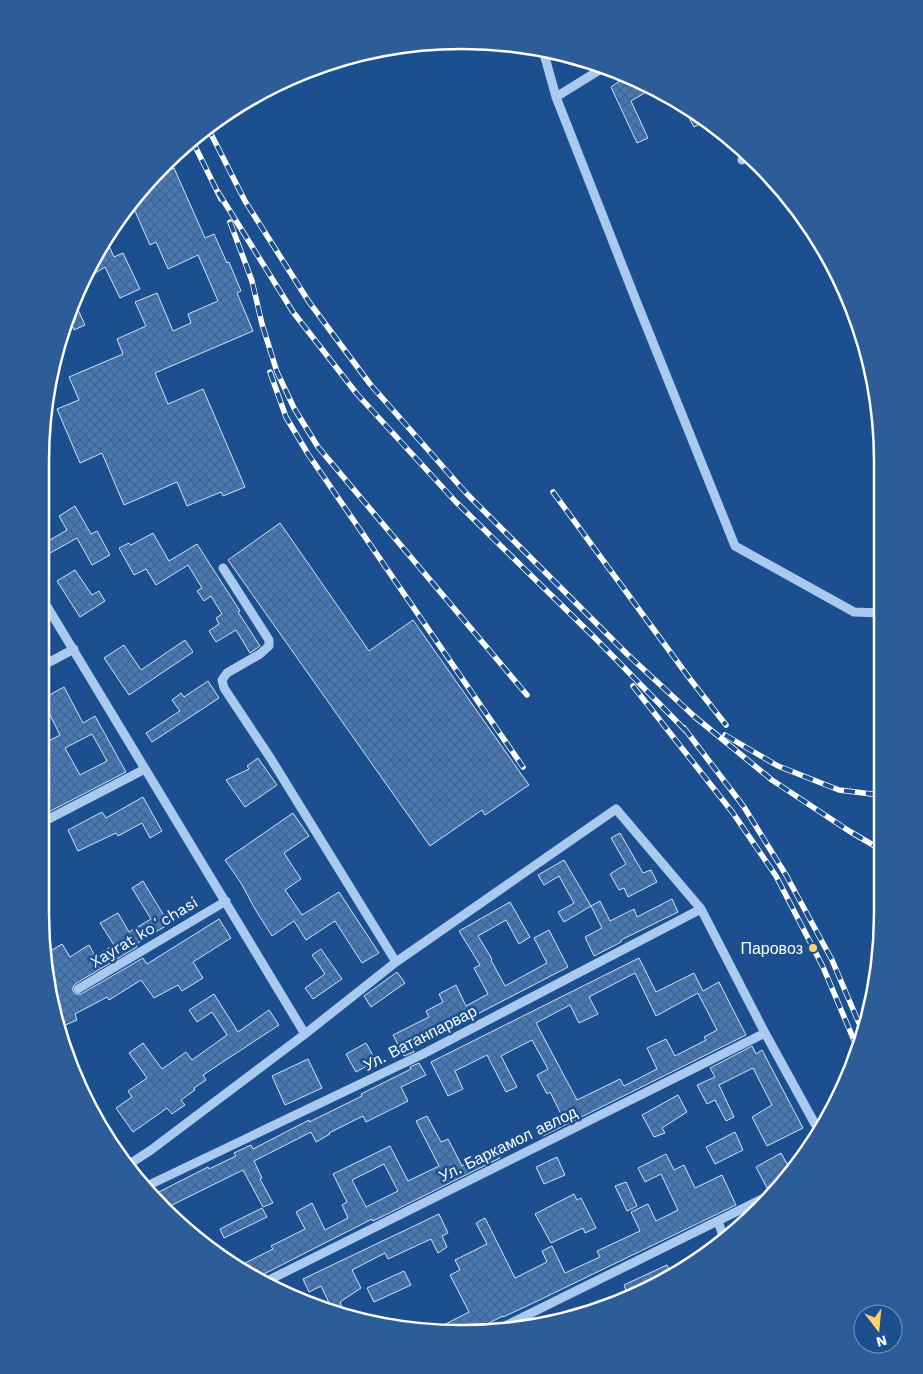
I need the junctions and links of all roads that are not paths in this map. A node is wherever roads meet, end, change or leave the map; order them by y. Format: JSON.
{"nodes":[{"id":1,"x":545,"y":58,"type":"edge"},
{"id":2,"x":596,"y":72,"type":"edge"},
{"id":3,"x":556,"y":97,"type":"junction"},
{"id":4,"x":223,"y":568,"type":"dead end"},
{"id":5,"x":49,"y":609,"type":"edge"},
{"id":6,"x":874,"y":613,"type":"edge"},
{"id":7,"x":74,"y":649,"type":"junction"},
{"id":8,"x":49,"y":662,"type":"edge"},
{"id":9,"x":146,"y":769,"type":"junction"},
{"id":10,"x":49,"y":819,"type":"edge"},
{"id":11,"x":226,"y":901,"type":"junction"},
{"id":12,"x":701,"y":909,"type":"junction"},
{"id":13,"x":396,"y":962,"type":"junction"},
{"id":14,"x":78,"y":989,"type":"dead end"},
{"id":15,"x":765,"y":1033,"type":"junction"},
{"id":16,"x":305,"y":1034,"type":"junction"},
{"id":17,"x":815,"y":1125,"type":"edge"},
{"id":18,"x":133,"y":1162,"type":"edge"},
{"id":19,"x":150,"y":1184,"type":"edge"},
{"id":20,"x":754,"y":1203,"type":"edge"},
{"id":21,"x":718,"y":1221,"type":"junction"},
{"id":22,"x":722,"y":1233,"type":"edge"},
{"id":23,"x":271,"y":1279,"type":"edge"},
{"id":24,"x":513,"y":1322,"type":"edge"}],
"edges":[{"from":1,"to":3,"type":"street"},
{"from":2,"to":3,"type":"street"},
{"from":3,"to":6,"type":"street"},
{"from":4,"to":13,"type":"street"},
{"from":5,"to":7,"type":"street"},
{"from":7,"to":8,"type":"street"},
{"from":7,"to":9,"type":"street"},
{"from":9,"to":10,"type":"street"},
{"from":9,"to":11,"type":"street"},
{"from":11,"to":14,"type":"street","name":"Xayrat koʻchasi"},
{"from":11,"to":16,"type":"street"},
{"from":12,"to":13,"type":"street"},
{"from":12,"to":15,"type":"street"},
{"from":12,"to":19,"type":"street","name":"Ул. Ватанпарвар"},
{"from":13,"to":16,"type":"street"},
{"from":15,"to":17,"type":"street"},
{"from":15,"to":23,"type":"street","name":"Ул. Баркамол авлод"},
{"from":16,"to":18,"type":"street"},
{"from":20,"to":21,"type":"street"},
{"from":21,"to":22,"type":"street"},
{"from":21,"to":24,"type":"street"}]}
